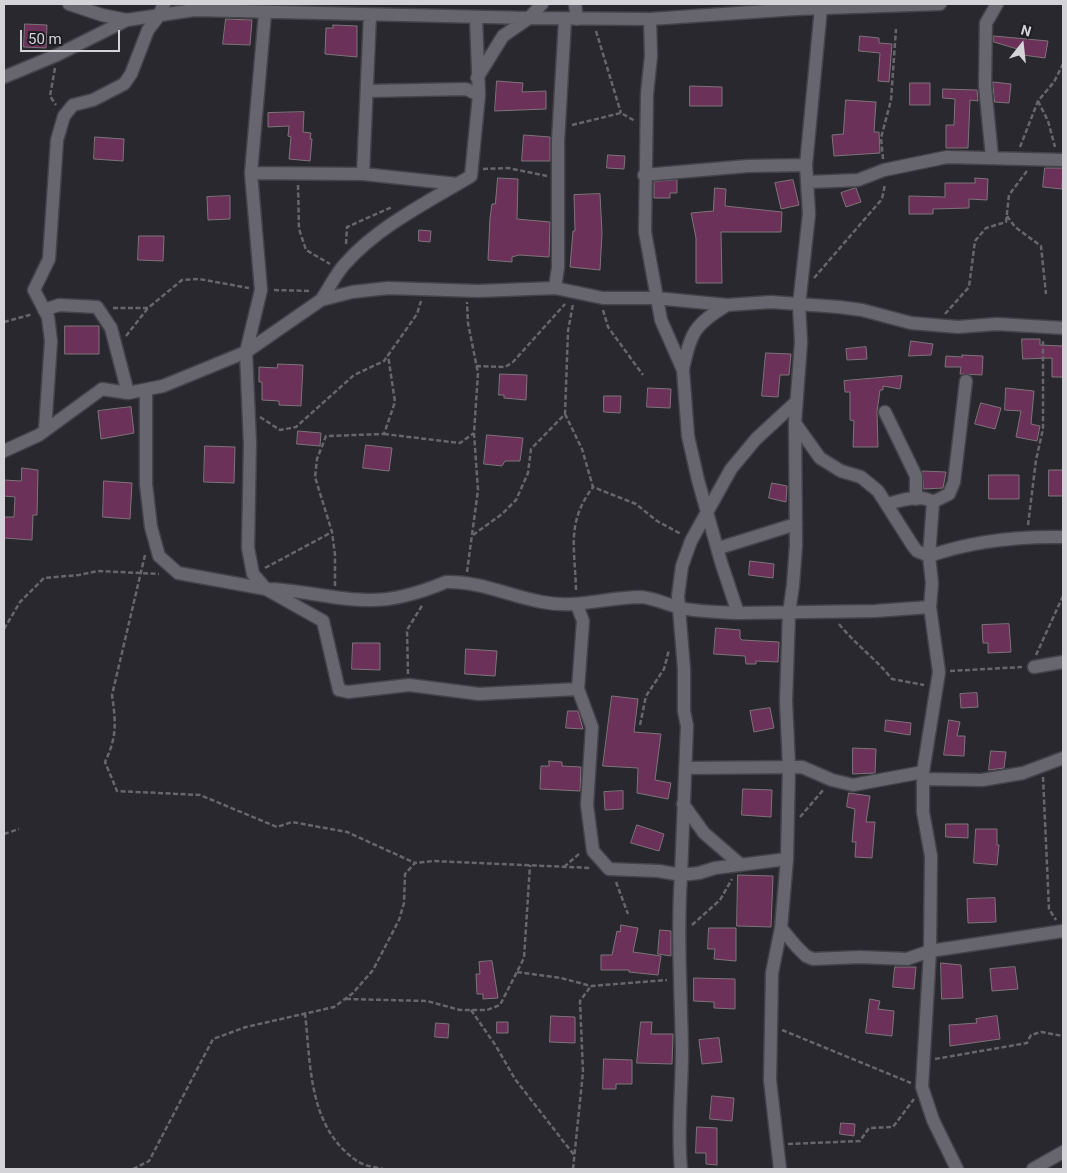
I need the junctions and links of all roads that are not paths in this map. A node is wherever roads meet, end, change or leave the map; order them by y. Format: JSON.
{"nodes":[{"id":1,"x":69,"y":4,"type":"edge"},
{"id":2,"x":164,"y":4,"type":"edge"},
{"id":3,"x":542,"y":4,"type":"edge"},
{"id":4,"x":575,"y":4,"type":"edge"},
{"id":5,"x":701,"y":4,"type":"edge"},
{"id":6,"x":940,"y":4,"type":"edge"},
{"id":7,"x":997,"y":4,"type":"edge"},
{"id":8,"x":859,"y":5,"type":"edge"},
{"id":9,"x":794,"y":6,"type":"edge"},
{"id":10,"x":189,"y":7,"type":"edge"},
{"id":11,"x":820,"y":8,"type":"junction"},
{"id":12,"x":321,"y":9,"type":"edge"},
{"id":13,"x":265,"y":13,"type":"junction"},
{"id":14,"x":370,"y":15,"type":"junction"},
{"id":15,"x":688,"y":16,"type":"junction"},
{"id":16,"x":158,"y":17,"type":"junction"},
{"id":17,"x":476,"y":18,"type":"junction"},
{"id":18,"x":529,"y":18,"type":"junction"},
{"id":19,"x":650,"y":19,"type":"junction"},
{"id":20,"x":126,"y":20,"type":"junction"},
{"id":21,"x":571,"y":20,"type":"junction"},
{"id":22,"x":4,"y":77,"type":"edge"},
{"id":23,"x":476,"y":78,"type":"junction"},
{"id":24,"x":367,"y":91,"type":"junction"},
{"id":25,"x":479,"y":95,"type":"junction"},
{"id":26,"x":992,"y":157,"type":"junction"},
{"id":27,"x":1061,"y":160,"type":"edge"},
{"id":28,"x":806,"y":165,"type":"junction"},
{"id":29,"x":251,"y":173,"type":"junction"},
{"id":30,"x":363,"y":174,"type":"junction"},
{"id":31,"x":644,"y":174,"type":"junction"},
{"id":32,"x":808,"y":182,"type":"junction"},
{"id":33,"x":457,"y":184,"type":"junction"},
{"id":34,"x":555,"y":288,"type":"junction"},
{"id":35,"x":324,"y":295,"type":"junction"},
{"id":36,"x":656,"y":298,"type":"junction"},
{"id":37,"x":727,"y":305,"type":"junction"},
{"id":38,"x":799,"y":305,"type":"junction"},
{"id":39,"x":44,"y":310,"type":"junction"},
{"id":40,"x":1063,"y":328,"type":"edge"},
{"id":41,"x":246,"y":352,"type":"junction"},
{"id":42,"x":683,"y":370,"type":"junction"},
{"id":43,"x":966,"y":382,"type":"dead end"},
{"id":44,"x":146,"y":390,"type":"junction"},
{"id":45,"x":128,"y":393,"type":"junction"},
{"id":46,"x":796,"y":402,"type":"junction"},
{"id":47,"x":885,"y":412,"type":"dead end"},
{"id":48,"x":795,"y":423,"type":"junction"},
{"id":49,"x":45,"y":430,"type":"junction"},
{"id":50,"x":4,"y":451,"type":"edge"},
{"id":51,"x":916,"y":499,"type":"junction"},
{"id":52,"x":933,"y":502,"type":"junction"},
{"id":53,"x":888,"y":504,"type":"junction"},
{"id":54,"x":708,"y":514,"type":"junction"},
{"id":55,"x":796,"y":524,"type":"junction"},
{"id":56,"x":1063,"y":537,"type":"edge"},
{"id":57,"x":718,"y":548,"type":"junction"},
{"id":58,"x":929,"y":556,"type":"junction"},
{"id":59,"x":266,"y":589,"type":"junction"},
{"id":60,"x":577,"y":605,"type":"junction"},
{"id":61,"x":930,"y":606,"type":"junction"},
{"id":62,"x":680,"y":608,"type":"junction"},
{"id":63,"x":738,"y":613,"type":"junction"},
{"id":64,"x":789,"y":613,"type":"junction"},
{"id":65,"x":1063,"y":662,"type":"edge"},
{"id":66,"x":1034,"y":666,"type":"road end"},
{"id":67,"x":578,"y":689,"type":"junction"},
{"id":68,"x":1063,"y":758,"type":"edge"},
{"id":69,"x":789,"y":766,"type":"junction"},
{"id":70,"x":685,"y":768,"type":"junction"},
{"id":71,"x":924,"y":776,"type":"junction"},
{"id":72,"x":683,"y":804,"type":"junction"},
{"id":73,"x":787,"y":858,"type":"junction"},
{"id":74,"x":740,"y":864,"type":"junction"},
{"id":75,"x":681,"y":875,"type":"junction"},
{"id":76,"x":781,"y":928,"type":"junction"},
{"id":77,"x":1063,"y":931,"type":"edge"},
{"id":78,"x":930,"y":951,"type":"junction"},
{"id":79,"x":1063,"y":1152,"type":"edge"},
{"id":80,"x":681,"y":1169,"type":"edge"},
{"id":81,"x":780,"y":1169,"type":"edge"},
{"id":82,"x":957,"y":1169,"type":"edge"},
{"id":83,"x":1033,"y":1169,"type":"edge"}],
"edges":[{"from":1,"to":20,"type":"street"},
{"from":2,"to":16,"type":"street"},
{"from":3,"to":18,"type":"street"},
{"from":4,"to":21,"type":"street"},
{"from":5,"to":15,"type":"street"},
{"from":6,"to":8,"type":"street"},
{"from":7,"to":26,"type":"street"},
{"from":8,"to":11,"type":"street"},
{"from":9,"to":11,"type":"street"},
{"from":9,"to":15,"type":"street"},
{"from":10,"to":13,"type":"street"},
{"from":10,"to":16,"type":"street"},
{"from":11,"to":28,"type":"street"},
{"from":12,"to":13,"type":"street"},
{"from":12,"to":14,"type":"street"},
{"from":13,"to":29,"type":"street"},
{"from":14,"to":17,"type":"street"},
{"from":14,"to":24,"type":"street"},
{"from":15,"to":19,"type":"street"},
{"from":16,"to":20,"type":"street"},
{"from":16,"to":39,"type":"street"},
{"from":17,"to":18,"type":"street"},
{"from":17,"to":23,"type":"street"},
{"from":18,"to":21,"type":"street"},
{"from":18,"to":23,"type":"street"},
{"from":19,"to":21,"type":"street"},
{"from":19,"to":31,"type":"street"},
{"from":20,"to":22,"type":"street"},
{"from":21,"to":34,"type":"street"},
{"from":23,"to":25,"type":"street"},
{"from":24,"to":25,"type":"street"},
{"from":24,"to":30,"type":"street"},
{"from":25,"to":33,"type":"street"},
{"from":26,"to":27,"type":"street"},
{"from":26,"to":32,"type":"street"},
{"from":28,"to":31,"type":"street"},
{"from":28,"to":32,"type":"street"},
{"from":29,"to":30,"type":"street"},
{"from":29,"to":41,"type":"street"},
{"from":30,"to":33,"type":"street"},
{"from":31,"to":36,"type":"street"},
{"from":32,"to":38,"type":"street"},
{"from":33,"to":35,"type":"street"},
{"from":34,"to":35,"type":"street"},
{"from":34,"to":36,"type":"street"},
{"from":35,"to":41,"type":"street"},
{"from":36,"to":37,"type":"street"},
{"from":36,"to":42,"type":"street"},
{"from":37,"to":38,"type":"street"},
{"from":37,"to":42,"type":"street"},
{"from":38,"to":40,"type":"street"},
{"from":38,"to":46,"type":"street"},
{"from":39,"to":45,"type":"street"},
{"from":39,"to":49,"type":"street"},
{"from":41,"to":44,"type":"street"},
{"from":41,"to":59,"type":"street"},
{"from":42,"to":54,"type":"street"},
{"from":43,"to":52,"type":"street"},
{"from":44,"to":45,"type":"street"},
{"from":44,"to":59,"type":"street"},
{"from":45,"to":49,"type":"street"},
{"from":46,"to":48,"type":"street"},
{"from":46,"to":54,"type":"street"},
{"from":47,"to":51,"type":"street"},
{"from":48,"to":53,"type":"street"},
{"from":48,"to":55,"type":"street"},
{"from":49,"to":50,"type":"street"},
{"from":51,"to":52,"type":"street"},
{"from":51,"to":53,"type":"street"},
{"from":52,"to":58,"type":"street"},
{"from":53,"to":58,"type":"street"},
{"from":54,"to":57,"type":"street"},
{"from":54,"to":62,"type":"street"},
{"from":55,"to":57,"type":"street"},
{"from":55,"to":64,"type":"street"},
{"from":56,"to":58,"type":"street"},
{"from":57,"to":63,"type":"street"},
{"from":58,"to":61,"type":"street"},
{"from":59,"to":60,"type":"street"},
{"from":59,"to":67,"type":"street"},
{"from":60,"to":62,"type":"street"},
{"from":60,"to":67,"type":"street"},
{"from":61,"to":64,"type":"street"},
{"from":61,"to":71,"type":"street"},
{"from":62,"to":63,"type":"street"},
{"from":62,"to":70,"type":"street"},
{"from":63,"to":64,"type":"street"},
{"from":64,"to":69,"type":"street"},
{"from":65,"to":66,"type":"street"},
{"from":67,"to":75,"type":"street"},
{"from":68,"to":71,"type":"street"},
{"from":69,"to":70,"type":"street"},
{"from":69,"to":71,"type":"street"},
{"from":69,"to":73,"type":"street"},
{"from":70,"to":72,"type":"street"},
{"from":71,"to":78,"type":"street"},
{"from":72,"to":74,"type":"street"},
{"from":72,"to":75,"type":"street"},
{"from":73,"to":74,"type":"street"},
{"from":73,"to":76,"type":"street"},
{"from":74,"to":75,"type":"street"},
{"from":75,"to":80,"type":"street"},
{"from":76,"to":78,"type":"street"},
{"from":76,"to":81,"type":"street"},
{"from":77,"to":78,"type":"street"},
{"from":78,"to":82,"type":"street"},
{"from":79,"to":83,"type":"street"}]}
